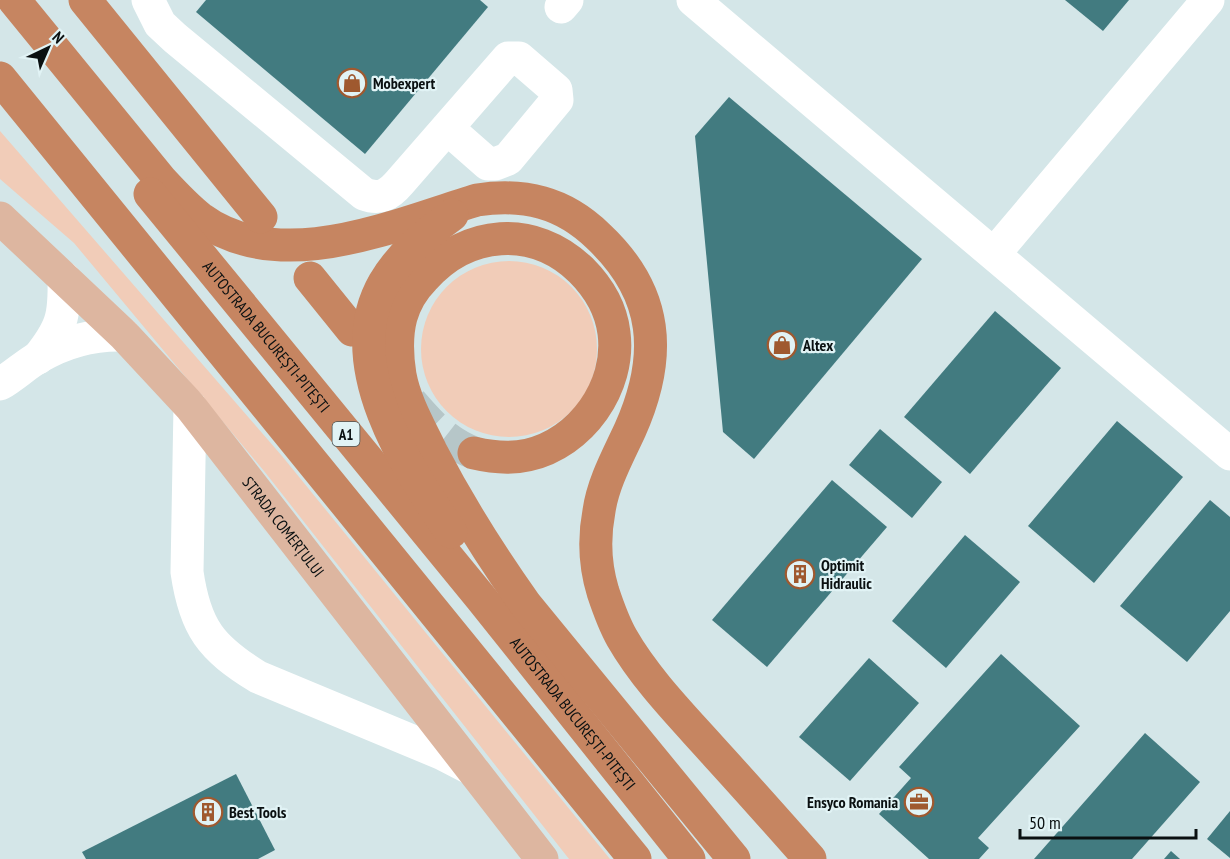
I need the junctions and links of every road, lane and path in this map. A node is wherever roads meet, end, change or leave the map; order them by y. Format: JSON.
{"nodes":[{"id":1,"x":14,"y":0,"type":"edge"},
{"id":2,"x":85,"y":0,"type":"edge"},
{"id":3,"x":148,"y":0,"type":"edge"},
{"id":4,"x":693,"y":0,"type":"edge"},
{"id":5,"x":1208,"y":0,"type":"edge"},
{"id":6,"x":0,"y":11,"type":"edge"},
{"id":7,"x":0,"y":78,"type":"edge"},
{"id":8,"x":0,"y":100,"type":"edge"},
{"id":9,"x":447,"y":128,"type":"dead end"},
{"id":10,"x":98,"y":198,"type":"junction"},
{"id":11,"x":477,"y":200,"type":"junction"},
{"id":12,"x":261,"y":217,"type":"dead end"},
{"id":13,"x":0,"y":218,"type":"edge"},
{"id":14,"x":994,"y":254,"type":"junction"},
{"id":15,"x":64,"y":278,"type":"junction"},
{"id":16,"x":310,"y":278,"type":"dead end"},
{"id":17,"x":352,"y":330,"type":"dead end"},
{"id":18,"x":124,"y":335,"type":"junction"},
{"id":19,"x":38,"y":358,"type":"junction"},
{"id":20,"x":0,"y":384,"type":"edge"},
{"id":21,"x":190,"y":406,"type":"junction"},
{"id":22,"x":474,"y":453,"type":"tunnel mouth"},
{"id":23,"x":1230,"y":454,"type":"edge"},
{"id":24,"x":472,"y":769,"type":"junction"},
{"id":25,"x":542,"y":859,"type":"edge"},
{"id":26,"x":635,"y":859,"type":"edge"},
{"id":27,"x":689,"y":859,"type":"edge"},
{"id":28,"x":706,"y":859,"type":"edge"},
{"id":29,"x":734,"y":859,"type":"edge"},
{"id":30,"x":810,"y":859,"type":"edge"}],
"edges":[{"from":1,"to":11,"type":"highway"},
{"from":2,"to":12,"type":"highway"},
{"from":3,"to":9,"type":"street"},
{"from":4,"to":14,"type":"street"},
{"from":5,"to":14,"type":"street"},
{"from":6,"to":27,"type":"highway","name":"AUTOSTRADA BUCUREȘTI-PITEȘTI","number":"A1"},
{"from":7,"to":10,"type":"highway"},
{"from":8,"to":10,"type":"highway"},
{"from":10,"to":26,"type":"highway"},
{"from":11,"to":28,"type":"highway"},
{"from":11,"to":30,"type":"highway"},
{"from":13,"to":15,"type":"main road","name":"STRADA COMERȚULUI"},
{"from":14,"to":23,"type":"street"},
{"from":15,"to":18,"type":"main road","name":"STRADA COMERȚULUI"},
{"from":15,"to":19,"type":"street"},
{"from":16,"to":17,"type":"highway"},
{"from":18,"to":19,"type":"street"},
{"from":18,"to":21,"type":"main road","name":"STRADA COMERȚULUI"},
{"from":19,"to":20,"type":"street"},
{"from":21,"to":24,"type":"main road","name":"STRADA COMERȚULUI"},
{"from":21,"to":24,"type":"street"},
{"from":22,"to":29,"type":"highway"},
{"from":24,"to":25,"type":"main road","name":"STRADA COMERȚULUI"}]}
